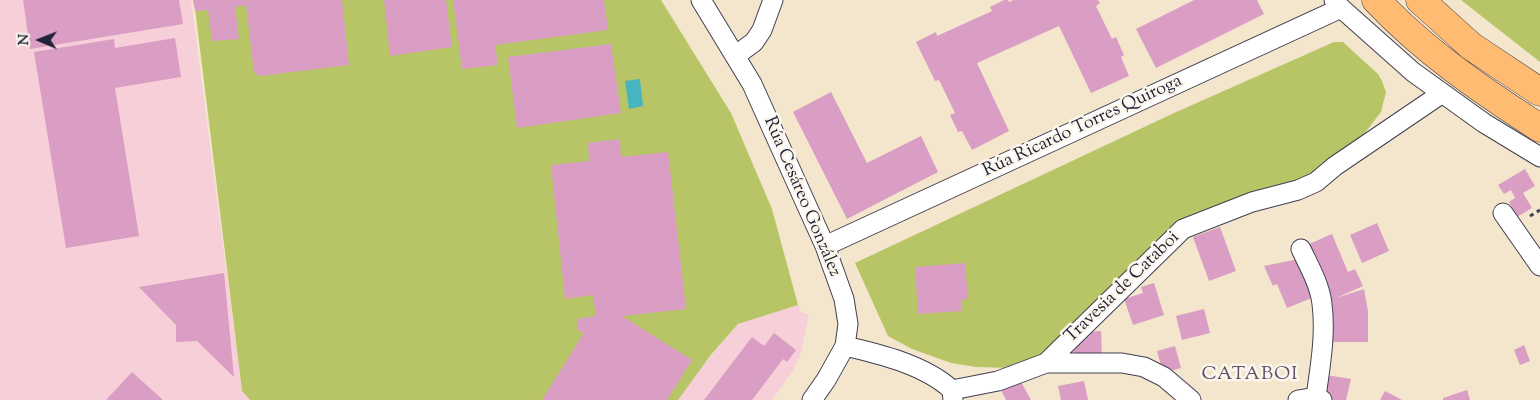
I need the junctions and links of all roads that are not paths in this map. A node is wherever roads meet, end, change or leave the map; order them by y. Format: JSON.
{"nodes":[{"id":1,"x":700,"y":0,"type":"edge"},
{"id":2,"x":774,"y":0,"type":"edge"},
{"id":3,"x":1376,"y":0,"type":"edge"},
{"id":4,"x":1420,"y":0,"type":"edge"},
{"id":5,"x":1337,"y":4,"type":"edge"},
{"id":6,"x":735,"y":56,"type":"junction"},
{"id":7,"x":1540,"y":92,"type":"edge"},
{"id":8,"x":1441,"y":94,"type":"junction"},
{"id":9,"x":1540,"y":128,"type":"edge"},
{"id":10,"x":1540,"y":157,"type":"edge"},
{"id":11,"x":1503,"y":213,"type":"dead end"},
{"id":12,"x":825,"y":246,"type":"junction"},
{"id":13,"x":1301,"y":249,"type":"dead end"},
{"id":14,"x":1540,"y":266,"type":"edge"},
{"id":15,"x":845,"y":346,"type":"junction"},
{"id":16,"x":1046,"y":363,"type":"junction"},
{"id":17,"x":953,"y":395,"type":"edge"},
{"id":18,"x":1312,"y":399,"type":"edge"},
{"id":19,"x":812,"y":400,"type":"edge"},
{"id":20,"x":1191,"y":400,"type":"edge"}],
"edges":[{"from":1,"to":6,"type":"street","name":"Rúa Cesáreo González"},
{"from":2,"to":6,"type":"street"},
{"from":3,"to":9,"type":"main road"},
{"from":4,"to":7,"type":"main road"},
{"from":5,"to":8,"type":"street"},
{"from":5,"to":12,"type":"street","name":"Rúa Ricardo Torres Quiroga"},
{"from":6,"to":12,"type":"street","name":"Rúa Cesáreo González"},
{"from":8,"to":10,"type":"street"},
{"from":8,"to":16,"type":"street","name":"Travesia de Cataboi"},
{"from":11,"to":14,"type":"street"},
{"from":12,"to":15,"type":"street","name":"Rúa Cesáreo González"},
{"from":13,"to":18,"type":"street"},
{"from":15,"to":17,"type":"street"},
{"from":15,"to":19,"type":"street","name":"Rúa Cesáreo González"},
{"from":16,"to":17,"type":"street"},
{"from":16,"to":20,"type":"street"}]}
